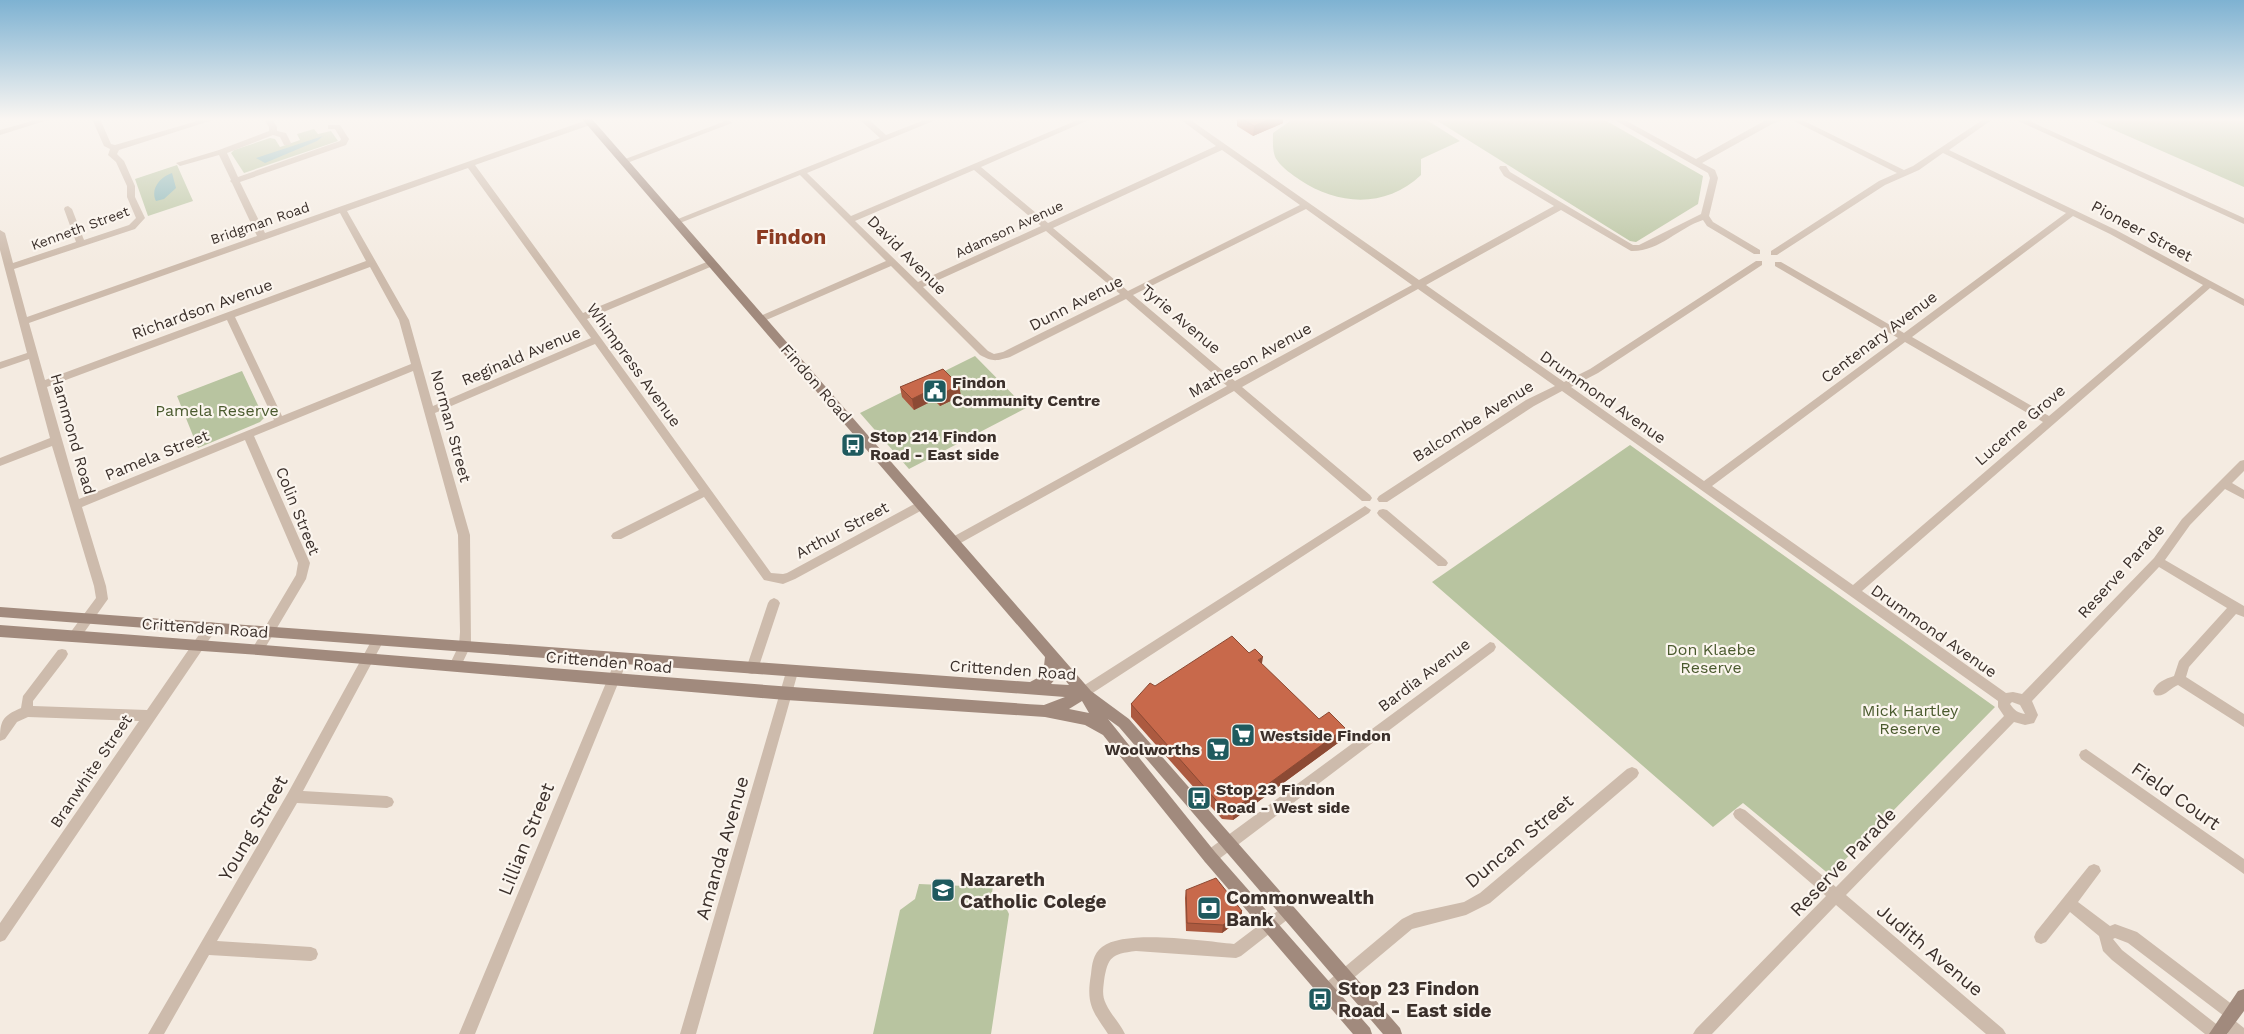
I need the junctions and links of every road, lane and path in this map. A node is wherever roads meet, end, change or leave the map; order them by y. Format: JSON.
{"nodes":[{"id":1,"x":123,"y":167,"type":"edge"},
{"id":2,"x":228,"y":167,"type":"edge"},
{"id":3,"x":273,"y":167,"type":"edge"},
{"id":4,"x":461,"y":167,"type":"edge"},
{"id":5,"x":472,"y":167,"type":"edge"},
{"id":6,"x":629,"y":167,"type":"edge"},
{"id":7,"x":813,"y":167,"type":"edge"},
{"id":8,"x":973,"y":167,"type":"edge"},
{"id":9,"x":978,"y":167,"type":"edge"},
{"id":10,"x":1177,"y":167,"type":"edge"},
{"id":11,"x":1253,"y":167,"type":"edge"},
{"id":12,"x":1707,"y":167,"type":"edge"},
{"id":13,"x":1892,"y":167,"type":"edge"},
{"id":14,"x":1914,"y":167,"type":"edge"},
{"id":15,"x":1979,"y":167,"type":"edge"},
{"id":16,"x":2124,"y":167,"type":"edge"},
{"id":17,"x":1503,"y":168,"type":"dead end"},
{"id":18,"x":801,"y":172,"type":"junction"},
{"id":19,"x":1904,"y":173,"type":"junction"},
{"id":20,"x":234,"y":181,"type":"junction"},
{"id":21,"x":1307,"y":205,"type":"junction"},
{"id":22,"x":1560,"y":206,"type":"junction"},
{"id":23,"x":68,"y":209,"type":"dead end"},
{"id":24,"x":342,"y":209,"type":"junction"},
{"id":25,"x":2073,"y":212,"type":"junction"},
{"id":26,"x":1705,"y":216,"type":"junction"},
{"id":27,"x":850,"y":220,"type":"junction"},
{"id":28,"x":676,"y":221,"type":"junction"},
{"id":29,"x":2244,"y":222,"type":"edge"},
{"id":30,"x":1048,"y":226,"type":"junction"},
{"id":31,"x":0,"y":233,"type":"edge"},
{"id":32,"x":262,"y":237,"type":"junction"},
{"id":33,"x":81,"y":244,"type":"junction"},
{"id":34,"x":1774,"y":253,"type":"junction"},
{"id":35,"x":1758,"y":257,"type":"junction"},
{"id":36,"x":373,"y":262,"type":"junction"},
{"id":37,"x":892,"y":262,"type":"junction"},
{"id":38,"x":712,"y":263,"type":"junction"},
{"id":39,"x":1778,"y":264,"type":"junction"},
{"id":40,"x":10,"y":267,"type":"junction"},
{"id":41,"x":1418,"y":284,"type":"junction"},
{"id":42,"x":2209,"y":284,"type":"junction"},
{"id":43,"x":916,"y":287,"type":"junction"},
{"id":44,"x":1127,"y":294,"type":"junction"},
{"id":45,"x":2244,"y":303,"type":"edge"},
{"id":46,"x":229,"y":315,"type":"junction"},
{"id":47,"x":581,"y":318,"type":"junction"},
{"id":48,"x":761,"y":319,"type":"junction"},
{"id":49,"x":25,"y":321,"type":"junction"},
{"id":50,"x":1904,"y":337,"type":"junction"},
{"id":51,"x":596,"y":340,"type":"junction"},
{"id":52,"x":34,"y":354,"type":"junction"},
{"id":53,"x":993,"y":358,"type":"joint"},
{"id":54,"x":417,"y":365,"type":"junction"},
{"id":55,"x":0,"y":366,"type":"edge"},
{"id":56,"x":42,"y":385,"type":"junction"},
{"id":57,"x":1235,"y":386,"type":"junction"},
{"id":58,"x":1563,"y":386,"type":"junction"},
{"id":59,"x":430,"y":411,"type":"junction"},
{"id":60,"x":2049,"y":421,"type":"junction"},
{"id":61,"x":280,"y":422,"type":"junction"},
{"id":62,"x":248,"y":435,"type":"junction"},
{"id":63,"x":56,"y":440,"type":"junction"},
{"id":64,"x":0,"y":462,"type":"edge"},
{"id":65,"x":2244,"y":464,"type":"edge"},
{"id":66,"x":2225,"y":484,"type":"junction"},
{"id":67,"x":1704,"y":487,"type":"junction"},
{"id":68,"x":706,"y":491,"type":"junction"},
{"id":69,"x":2244,"y":495,"type":"edge"},
{"id":70,"x":1384,"y":499,"type":"junction"},
{"id":71,"x":1365,"y":504,"type":"junction"},
{"id":72,"x":76,"y":505,"type":"junction"},
{"id":73,"x":922,"y":505,"type":"junction"},
{"id":74,"x":1382,"y":513,"type":"junction"},
{"id":75,"x":617,"y":536,"type":"dead end"},
{"id":76,"x":954,"y":542,"type":"junction"},
{"id":77,"x":2158,"y":561,"type":"junction"},
{"id":78,"x":1442,"y":563,"type":"dead end"},
{"id":79,"x":776,"y":579,"type":"joint"},
{"id":80,"x":1853,"y":592,"type":"junction"},
{"id":81,"x":774,"y":603,"type":"dead end"},
{"id":82,"x":2239,"y":609,"type":"edge"},
{"id":83,"x":0,"y":612,"type":"edge"},
{"id":84,"x":89,"y":619,"type":"junction"},
{"id":85,"x":211,"y":627,"type":"junction"},
{"id":86,"x":270,"y":630,"type":"junction"},
{"id":87,"x":0,"y":631,"type":"edge"},
{"id":88,"x":74,"y":637,"type":"junction"},
{"id":89,"x":378,"y":640,"type":"junction"},
{"id":90,"x":199,"y":645,"type":"junction"},
{"id":91,"x":465,"y":645,"type":"junction"},
{"id":92,"x":1490,"y":647,"type":"dead end"},
{"id":93,"x":258,"y":649,"type":"junction"},
{"id":94,"x":62,"y":654,"type":"dead end"},
{"id":95,"x":1052,"y":656,"type":"junction"},
{"id":96,"x":367,"y":659,"type":"junction"},
{"id":97,"x":622,"y":659,"type":"junction"},
{"id":98,"x":455,"y":666,"type":"junction"},
{"id":99,"x":752,"y":669,"type":"junction"},
{"id":100,"x":792,"y":672,"type":"junction"},
{"id":101,"x":612,"y":680,"type":"junction"},
{"id":102,"x":2179,"y":680,"type":"junction"},
{"id":103,"x":1032,"y":688,"type":"junction"},
{"id":104,"x":2159,"y":690,"type":"dead end"},
{"id":105,"x":1084,"y":692,"type":"junction"},
{"id":106,"x":786,"y":694,"type":"junction"},
{"id":107,"x":2005,"y":699,"type":"junction"},
{"id":108,"x":2024,"y":701,"type":"junction"},
{"id":109,"x":27,"y":710,"type":"junction"},
{"id":110,"x":1044,"y":711,"type":"junction"},
{"id":111,"x":150,"y":716,"type":"junction"},
{"id":112,"x":2012,"y":716,"type":"junction"},
{"id":113,"x":2244,"y":721,"type":"edge"},
{"id":114,"x":1108,"y":732,"type":"junction"},
{"id":115,"x":0,"y":734,"type":"edge"},
{"id":116,"x":2086,"y":755,"type":"dead end"},
{"id":117,"x":1632,"y":773,"type":"dead end"},
{"id":118,"x":1157,"y":790,"type":"junction"},
{"id":119,"x":1182,"y":790,"type":"junction"},
{"id":120,"x":292,"y":797,"type":"junction"},
{"id":121,"x":387,"y":802,"type":"dead end"},
{"id":122,"x":1740,"y":814,"type":"dead end"},
{"id":123,"x":1228,"y":845,"type":"junction"},
{"id":124,"x":1210,"y":858,"type":"junction"},
{"id":125,"x":2244,"y":867,"type":"edge"},
{"id":126,"x":2094,"y":871,"type":"dead end"},
{"id":127,"x":1836,"y":896,"type":"junction"},
{"id":128,"x":2069,"y":902,"type":"junction"},
{"id":129,"x":1286,"y":911,"type":"junction"},
{"id":130,"x":1270,"y":925,"type":"junction"},
{"id":131,"x":1,"y":932,"type":"edge"},
{"id":132,"x":2108,"y":934,"type":"junction"},
{"id":133,"x":2041,"y":937,"type":"dead end"},
{"id":134,"x":206,"y":948,"type":"junction"},
{"id":135,"x":311,"y":954,"type":"dead end"},
{"id":136,"x":1344,"y":977,"type":"junction"},
{"id":137,"x":1327,"y":991,"type":"junction"},
{"id":138,"x":2244,"y":997,"type":"edge"},
{"id":139,"x":2223,"y":1026,"type":"edge"},
{"id":140,"x":156,"y":1034,"type":"edge"},
{"id":141,"x":467,"y":1034,"type":"edge"},
{"id":142,"x":688,"y":1034,"type":"edge"},
{"id":143,"x":1117,"y":1034,"type":"edge"},
{"id":144,"x":1364,"y":1034,"type":"edge"},
{"id":145,"x":1394,"y":1034,"type":"edge"},
{"id":146,"x":1701,"y":1034,"type":"edge"},
{"id":147,"x":1998,"y":1034,"type":"edge"},
{"id":148,"x":2240,"y":1034,"type":"edge"}],
"edges":[{"from":1,"to":33,"type":"street","name":"Kenneth Street"},
{"from":2,"to":20,"type":"street"},
{"from":3,"to":20,"type":"street"},
{"from":4,"to":24,"type":"street","name":"Bridgman Road"},
{"from":5,"to":47,"type":"street","name":"Whimpress Avenue"},
{"from":6,"to":28,"type":"main road","name":"Findon Road"},
{"from":7,"to":18,"type":"street"},
{"from":8,"to":27,"type":"street"},
{"from":9,"to":30,"type":"street","name":"Tyrie Avenue"},
{"from":10,"to":30,"type":"street","name":"Adamson Avenue"},
{"from":11,"to":21,"type":"street","name":"Drummond Avenue"},
{"from":12,"to":26,"type":"street"},
{"from":13,"to":19,"type":"street"},
{"from":14,"to":19,"type":"street"},
{"from":15,"to":25,"type":"street","name":"Pioneer Street"},
{"from":16,"to":29,"type":"street"},
{"from":17,"to":22,"type":"street"},
{"from":18,"to":27,"type":"street","name":"David Avenue"},
{"from":18,"to":28,"type":"street"},
{"from":19,"to":34,"type":"street"},
{"from":20,"to":32,"type":"street"},
{"from":21,"to":41,"type":"street","name":"Drummond Avenue"},
{"from":21,"to":44,"type":"street","name":"Dunn Avenue"},
{"from":22,"to":26,"type":"street"},
{"from":22,"to":41,"type":"street","name":"Matheson Avenue"},
{"from":23,"to":33,"type":"street"},
{"from":24,"to":32,"type":"street","name":"Bridgman Road"},
{"from":24,"to":36,"type":"street","name":"Norman Street"},
{"from":25,"to":42,"type":"street","name":"Pioneer Street"},
{"from":25,"to":50,"type":"street","name":"Centenary Avenue"},
{"from":26,"to":35,"type":"street"},
{"from":27,"to":37,"type":"street","name":"David Avenue"},
{"from":28,"to":38,"type":"main road","name":"Findon Road"},
{"from":30,"to":43,"type":"street","name":"Adamson Avenue"},
{"from":30,"to":44,"type":"street","name":"Tyrie Avenue"},
{"from":31,"to":40,"type":"street","name":"Hammond Road"},
{"from":32,"to":49,"type":"street","name":"Bridgman Road"},
{"from":33,"to":40,"type":"street","name":"Kenneth Street"},
{"from":34,"to":35,"type":"street"},
{"from":34,"to":39,"type":"street"},
{"from":35,"to":39,"type":"street"},
{"from":35,"to":58,"type":"street","name":"Balcombe Avenue"},
{"from":36,"to":46,"type":"street","name":"Richardson Avenue"},
{"from":36,"to":54,"type":"street","name":"Norman Street"},
{"from":37,"to":43,"type":"street","name":"David Avenue"},
{"from":37,"to":48,"type":"street"},
{"from":38,"to":47,"type":"street"},
{"from":38,"to":48,"type":"main road","name":"Findon Road"},
{"from":39,"to":50,"type":"street"},
{"from":40,"to":49,"type":"street","name":"Hammond Road"},
{"from":41,"to":57,"type":"street","name":"Matheson Avenue"},
{"from":41,"to":58,"type":"street","name":"Drummond Avenue"},
{"from":42,"to":45,"type":"street","name":"Pioneer Street"},
{"from":42,"to":60,"type":"street","name":"Lucerne Grove"},
{"from":43,"to":53,"type":"street","name":"David Avenue"},
{"from":44,"to":53,"type":"street","name":"Dunn Avenue"},
{"from":44,"to":57,"type":"street","name":"Tyrie Avenue"},
{"from":46,"to":56,"type":"street","name":"Richardson Avenue"},
{"from":46,"to":61,"type":"street"},
{"from":47,"to":51,"type":"street","name":"Whimpress Avenue"},
{"from":48,"to":73,"type":"main road","name":"Findon Road"},
{"from":49,"to":52,"type":"street","name":"Hammond Road"},
{"from":50,"to":60,"type":"street"},
{"from":50,"to":67,"type":"street","name":"Centenary Avenue"},
{"from":51,"to":59,"type":"street","name":"Reginald Avenue"},
{"from":51,"to":68,"type":"street","name":"Whimpress Avenue"},
{"from":52,"to":55,"type":"street"},
{"from":52,"to":56,"type":"street","name":"Hammond Road"},
{"from":54,"to":59,"type":"street","name":"Norman Street"},
{"from":54,"to":61,"type":"street","name":"Pamela Street"},
{"from":56,"to":63,"type":"street","name":"Hammond Road"},
{"from":57,"to":71,"type":"street","name":"Tyrie Avenue"},
{"from":57,"to":76,"type":"street","name":"Matheson Avenue"},
{"from":58,"to":67,"type":"street","name":"Drummond Avenue"},
{"from":58,"to":70,"type":"street","name":"Balcombe Avenue"},
{"from":59,"to":91,"type":"street","name":"Norman Street"},
{"from":60,"to":80,"type":"street","name":"Lucerne Grove"},
{"from":61,"to":62,"type":"street","name":"Pamela Street"},
{"from":62,"to":72,"type":"street","name":"Pamela Street"},
{"from":62,"to":86,"type":"street","name":"Colin Street"},
{"from":63,"to":64,"type":"street"},
{"from":63,"to":72,"type":"street","name":"Hammond Road"},
{"from":65,"to":66,"type":"street","name":"Reserve Parade"},
{"from":66,"to":69,"type":"street"},
{"from":66,"to":77,"type":"street","name":"Reserve Parade"},
{"from":67,"to":80,"type":"street","name":"Drummond Avenue"},
{"from":68,"to":75,"type":"street"},
{"from":68,"to":79,"type":"street","name":"Whimpress Avenue"},
{"from":70,"to":71,"type":"street"},
{"from":70,"to":74,"type":"street"},
{"from":71,"to":74,"type":"street"},
{"from":71,"to":105,"type":"street"},
{"from":72,"to":84,"type":"street","name":"Hammond Road"},
{"from":73,"to":76,"type":"main road","name":"Findon Road"},
{"from":73,"to":79,"type":"street","name":"Arthur Street"},
{"from":74,"to":78,"type":"street"},
{"from":76,"to":95,"type":"main road","name":"Findon Road"},
{"from":77,"to":82,"type":"street"},
{"from":77,"to":108,"type":"street","name":"Reserve Parade"},
{"from":80,"to":107,"type":"street","name":"Drummond Avenue"},
{"from":81,"to":99,"type":"street"},
{"from":82,"to":102,"type":"street"},
{"from":83,"to":84,"type":"main road","name":"Crittenden Road"},
{"from":84,"to":85,"type":"main road","name":"Crittenden Road"},
{"from":84,"to":88,"type":"street","name":"Hammond Road"},
{"from":85,"to":86,"type":"main road","name":"Crittenden Road"},
{"from":85,"to":90,"type":"street","name":"Branwhite Street"},
{"from":86,"to":89,"type":"main road","name":"Crittenden Road"},
{"from":86,"to":93,"type":"street","name":"Colin Street"},
{"from":87,"to":88,"type":"main road","name":"Crittenden Road"},
{"from":88,"to":90,"type":"main road","name":"Crittenden Road"},
{"from":89,"to":91,"type":"main road","name":"Crittenden Road"},
{"from":89,"to":96,"type":"street","name":"Young Street"},
{"from":90,"to":93,"type":"main road","name":"Crittenden Road"},
{"from":90,"to":111,"type":"street","name":"Branwhite Street"},
{"from":91,"to":97,"type":"main road","name":"Crittenden Road"},
{"from":91,"to":98,"type":"street","name":"Norman Street"},
{"from":92,"to":123,"type":"street","name":"Bardia Avenue"},
{"from":93,"to":96,"type":"main road","name":"Crittenden Road"},
{"from":94,"to":109,"type":"street"},
{"from":95,"to":103,"type":"main road"},
{"from":95,"to":105,"type":"main road","name":"Findon Road"},
{"from":96,"to":98,"type":"main road","name":"Crittenden Road"},
{"from":96,"to":120,"type":"street","name":"Young Street"},
{"from":97,"to":99,"type":"main road","name":"Crittenden Road"},
{"from":97,"to":101,"type":"street","name":"Lillian Street"},
{"from":98,"to":101,"type":"main road","name":"Crittenden Road"},
{"from":99,"to":100,"type":"main road","name":"Crittenden Road"},
{"from":100,"to":103,"type":"main road","name":"Crittenden Road"},
{"from":100,"to":106,"type":"street","name":"Amanda Avenue"},
{"from":101,"to":106,"type":"main road","name":"Crittenden Road"},
{"from":101,"to":141,"type":"street","name":"Lillian Street"},
{"from":102,"to":104,"type":"street"},
{"from":102,"to":113,"type":"street"},
{"from":103,"to":105,"type":"main road","name":"Crittenden Road"},
{"from":105,"to":110,"type":"main road","name":"Crittenden Road"},
{"from":105,"to":114,"type":"main road","name":"Findon Road"},
{"from":105,"to":119,"type":"main road","name":"Findon Road"},
{"from":106,"to":110,"type":"main road","name":"Crittenden Road"},
{"from":106,"to":142,"type":"street","name":"Amanda Avenue"},
{"from":107,"to":108,"type":"street"},
{"from":107,"to":112,"type":"street"},
{"from":108,"to":112,"type":"street"},
{"from":109,"to":111,"type":"street"},
{"from":109,"to":115,"type":"street"},
{"from":110,"to":114,"type":"main road"},
{"from":111,"to":131,"type":"street","name":"Branwhite Street"},
{"from":112,"to":127,"type":"street","name":"Reserve Parade"},
{"from":114,"to":118,"type":"main road","name":"Findon Road"},
{"from":116,"to":125,"type":"street","name":"Field Court"},
{"from":117,"to":136,"type":"street","name":"Duncan Street"},
{"from":118,"to":119,"type":"main road"},
{"from":118,"to":124,"type":"main road","name":"Findon Road"},
{"from":119,"to":123,"type":"main road","name":"Findon Road"},
{"from":120,"to":121,"type":"street"},
{"from":120,"to":134,"type":"street","name":"Young Street"},
{"from":122,"to":127,"type":"street","name":"Judith Avenue"},
{"from":123,"to":124,"type":"street","name":"Bardia Avenue"},
{"from":123,"to":129,"type":"main road","name":"Findon Road"},
{"from":124,"to":130,"type":"main road","name":"Findon Road"},
{"from":126,"to":128,"type":"street"},
{"from":127,"to":146,"type":"street","name":"Reserve Parade"},
{"from":127,"to":147,"type":"street","name":"Judith Avenue"},
{"from":128,"to":132,"type":"street"},
{"from":128,"to":133,"type":"street"},
{"from":129,"to":130,"type":"street"},
{"from":129,"to":136,"type":"main road","name":"Findon Road"},
{"from":130,"to":137,"type":"main road","name":"Findon Road"},
{"from":130,"to":143,"type":"street"},
{"from":132,"to":139,"type":"street"},
{"from":132,"to":139,"type":"street"},
{"from":134,"to":135,"type":"street"},
{"from":134,"to":140,"type":"street","name":"Young Street"},
{"from":136,"to":137,"type":"street","name":"Duncan Street"},
{"from":136,"to":145,"type":"main road","name":"Findon Road"},
{"from":137,"to":144,"type":"main road","name":"Findon Road"},
{"from":138,"to":139,"type":"main road"},
{"from":139,"to":148,"type":"street"}]}
